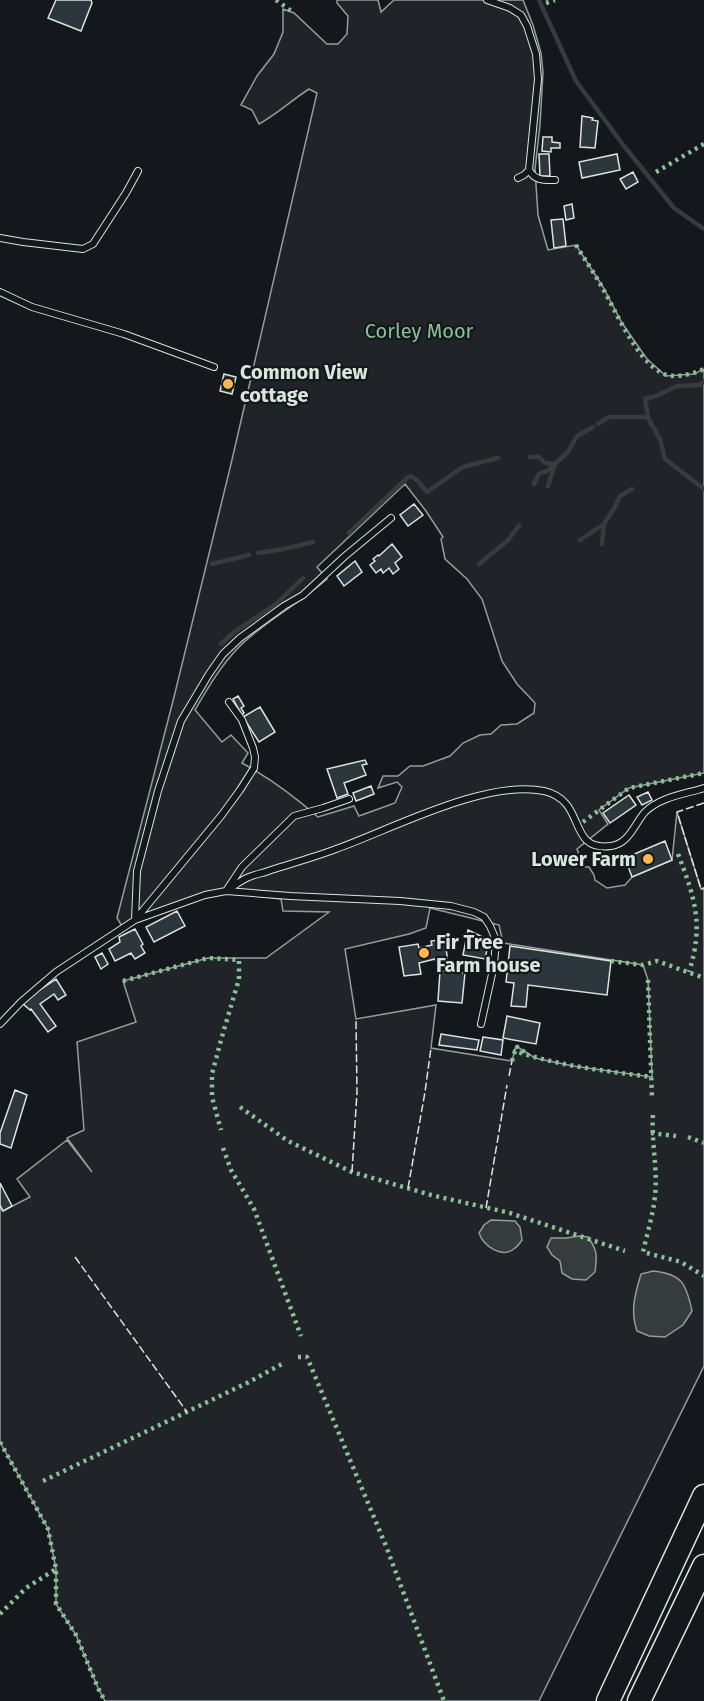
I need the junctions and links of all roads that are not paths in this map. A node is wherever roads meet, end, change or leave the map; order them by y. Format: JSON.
{"nodes":[{"id":1,"x":487,"y":0,"type":"edge"},
{"id":2,"x":529,"y":170,"type":"junction"},
{"id":3,"x":138,"y":171,"type":"dead end"},
{"id":4,"x":518,"y":178,"type":"dead end"},
{"id":5,"x":555,"y":180,"type":"dead end"},
{"id":6,"x":0,"y":238,"type":"edge"},
{"id":7,"x":0,"y":292,"type":"edge"},
{"id":8,"x":214,"y":367,"type":"dead end"},
{"id":9,"x":391,"y":518,"type":"dead end"},
{"id":10,"x":229,"y":702,"type":"dead end"},
{"id":11,"x":704,"y":788,"type":"edge"},
{"id":12,"x":349,"y":799,"type":"dead end"},
{"id":13,"x":226,"y":891,"type":"junction"},
{"id":14,"x":135,"y":920,"type":"junction"},
{"id":15,"x":481,"y":1023,"type":"dead end"},
{"id":16,"x":0,"y":1024,"type":"edge"},
{"id":17,"x":704,"y":1496,"type":"edge"},
{"id":18,"x":704,"y":1566,"type":"edge"},
{"id":19,"x":608,"y":1701,"type":"edge"},
{"id":20,"x":639,"y":1701,"type":"edge"}],
"edges":[{"from":1,"to":2,"type":"lane"},
{"from":2,"to":4,"type":"lane"},
{"from":2,"to":5,"type":"lane"},
{"from":3,"to":6,"type":"lane"},
{"from":7,"to":8,"type":"lane"},
{"from":9,"to":14,"type":"lane"},
{"from":10,"to":14,"type":"lane"},
{"from":11,"to":13,"type":"lane"},
{"from":12,"to":13,"type":"lane"},
{"from":13,"to":14,"type":"lane"},
{"from":13,"to":15,"type":"lane"},
{"from":14,"to":16,"type":"lane"},
{"from":17,"to":19,"type":"highway"},
{"from":18,"to":20,"type":"highway"}]}
